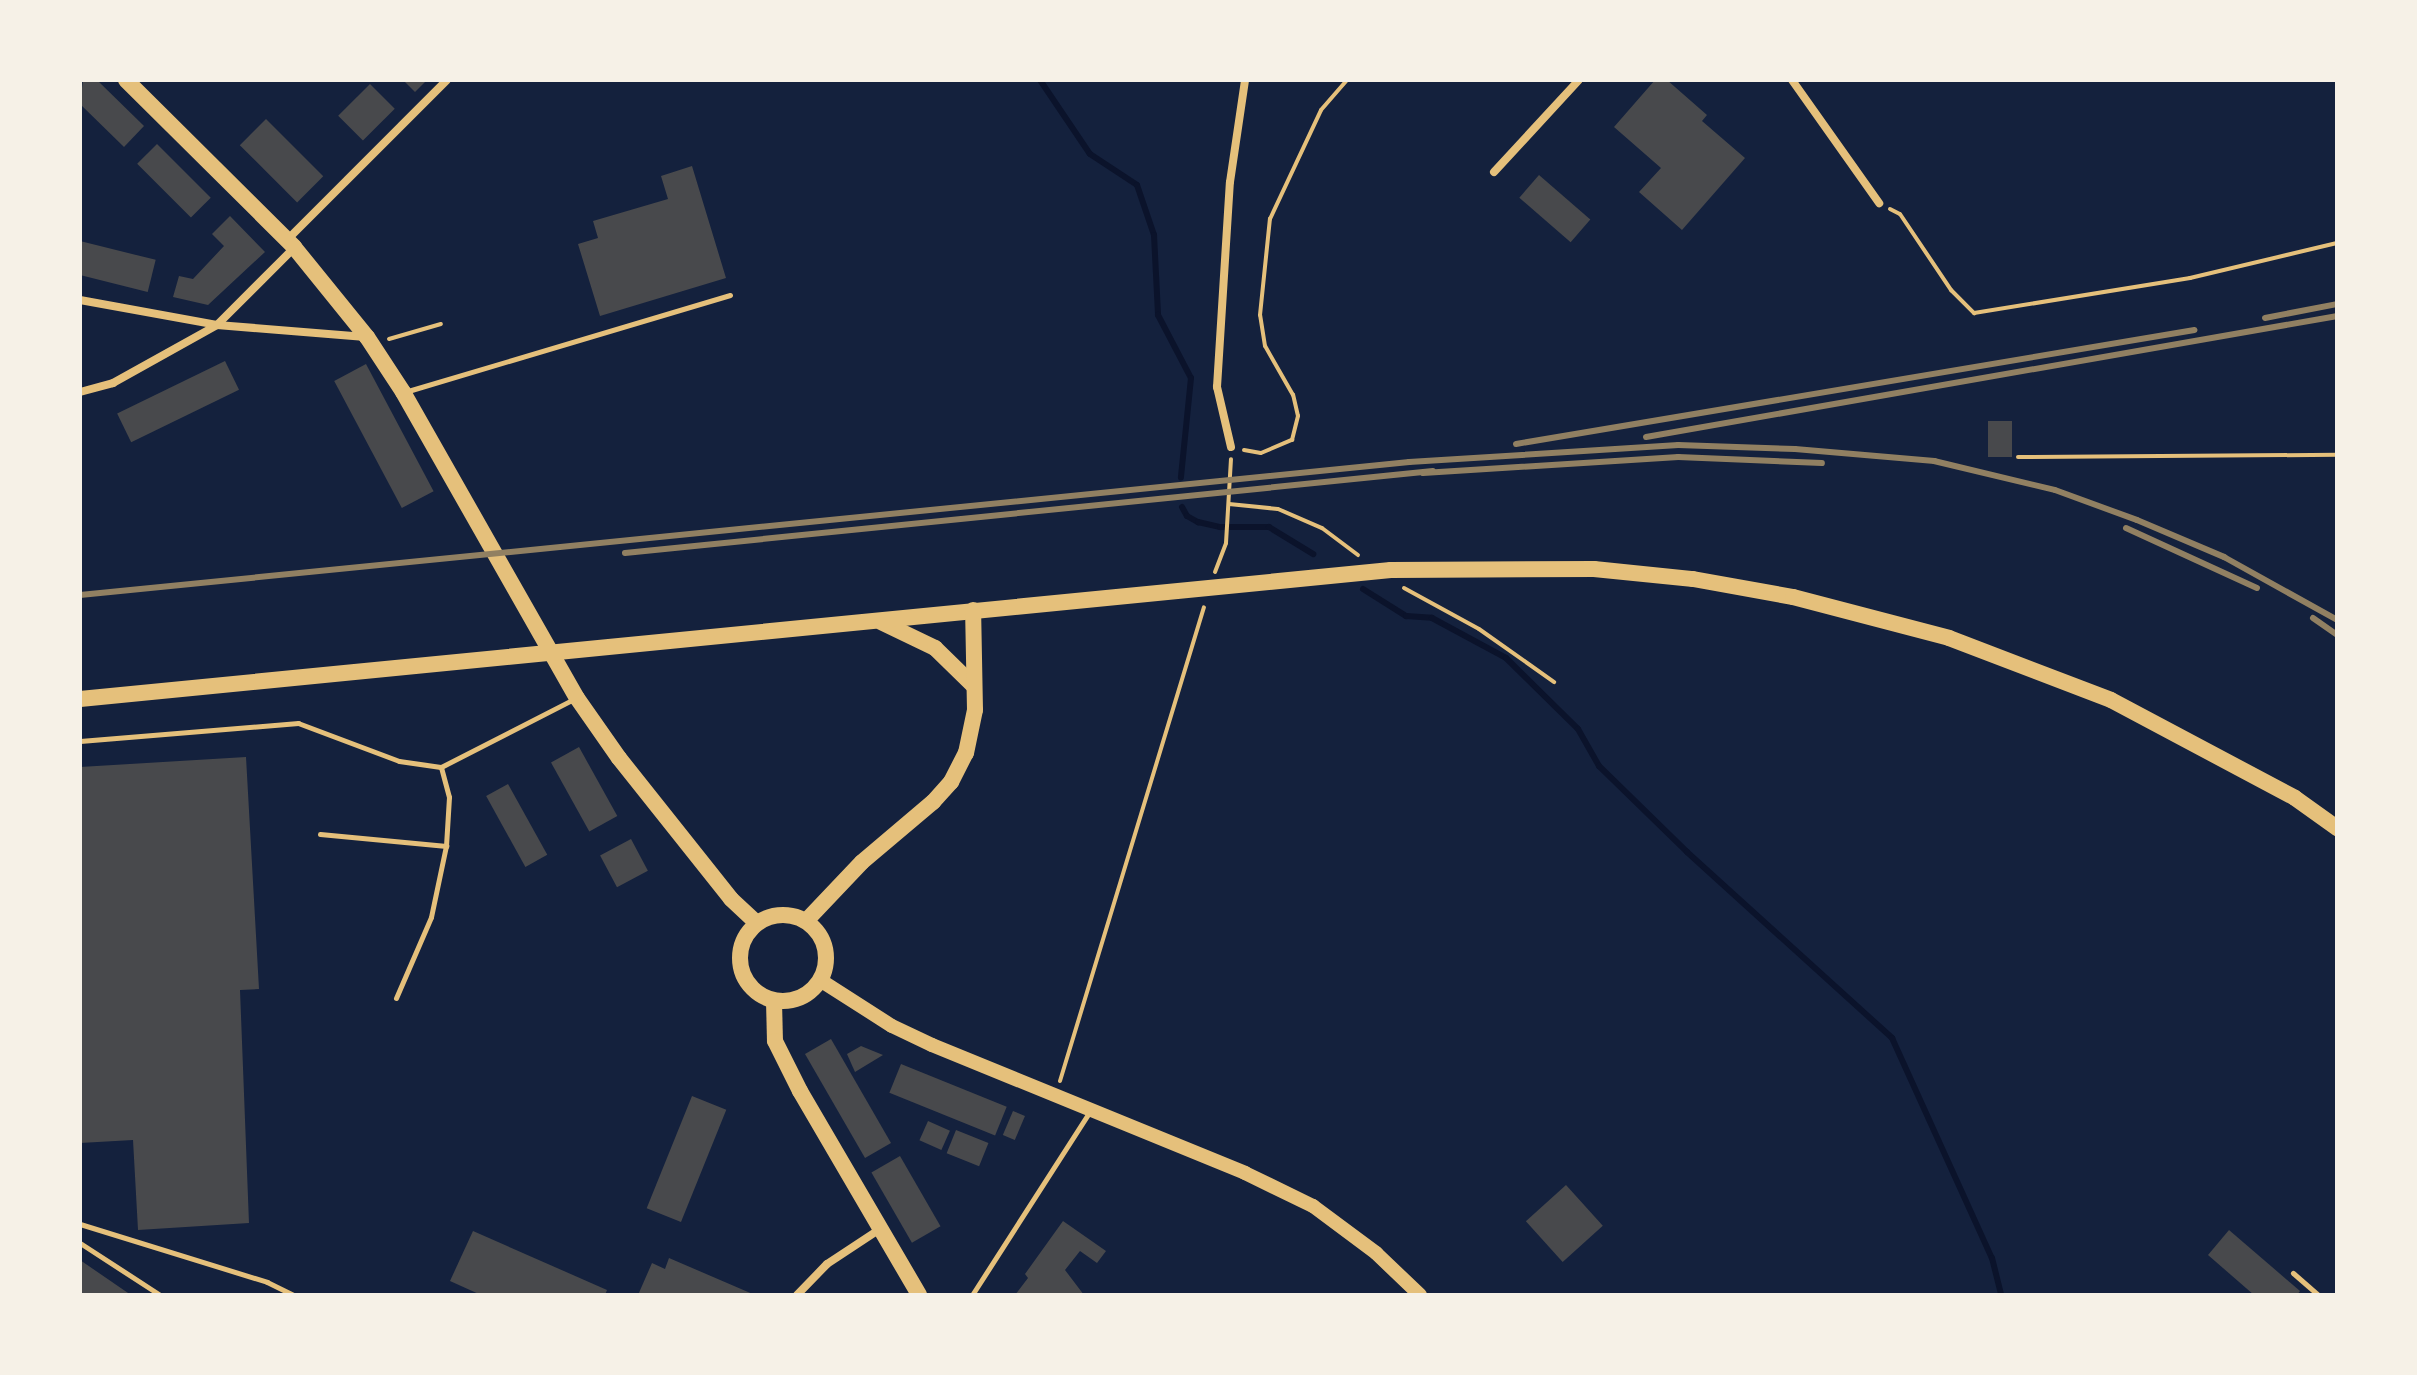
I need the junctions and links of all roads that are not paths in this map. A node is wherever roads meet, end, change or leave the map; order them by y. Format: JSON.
{"nodes":[{"id":1,"x":126,"y":80,"type":"edge"},
{"id":2,"x":447,"y":80,"type":"edge"},
{"id":3,"x":1245,"y":80,"type":"edge"},
{"id":4,"x":1579,"y":80,"type":"edge"},
{"id":5,"x":1792,"y":80,"type":"edge"},
{"id":6,"x":1494,"y":172,"type":"dead end"},
{"id":7,"x":1879,"y":203,"type":"road end"},
{"id":8,"x":291,"y":243,"type":"junction"},
{"id":9,"x":730,"y":295,"type":"dead end"},
{"id":10,"x":80,"y":300,"type":"edge"},
{"id":11,"x":217,"y":325,"type":"junction"},
{"id":12,"x":369,"y":341,"type":"junction"},
{"id":13,"x":80,"y":392,"type":"edge"},
{"id":14,"x":403,"y":392,"type":"junction"},
{"id":15,"x":1231,"y":447,"type":"road end"},
{"id":16,"x":973,"y":610,"type":"junction"},
{"id":17,"x":878,"y":620,"type":"junction"},
{"id":18,"x":974,"y":686,"type":"junction"},
{"id":19,"x":577,"y":698,"type":"junction"},
{"id":20,"x":80,"y":699,"type":"edge"},
{"id":21,"x":80,"y":741,"type":"edge"},
{"id":22,"x":441,"y":767,"type":"junction"},
{"id":23,"x":2337,"y":828,"type":"edge"},
{"id":24,"x":320,"y":834,"type":"dead end"},
{"id":25,"x":446,"y":846,"type":"junction"},
{"id":26,"x":806,"y":921,"type":"junction"},
{"id":27,"x":757,"y":923,"type":"junction"},
{"id":28,"x":820,"y":980,"type":"junction"},
{"id":29,"x":396,"y":998,"type":"dead end"},
{"id":30,"x":774,"y":1001,"type":"junction"},
{"id":31,"x":1091,"y":1110,"type":"junction"},
{"id":32,"x":80,"y":1224,"type":"edge"},
{"id":33,"x":882,"y":1228,"type":"junction"},
{"id":34,"x":80,"y":1243,"type":"edge"},
{"id":35,"x":2293,"y":1273,"type":"dead end"},
{"id":36,"x":160,"y":1295,"type":"edge"},
{"id":37,"x":294,"y":1295,"type":"edge"},
{"id":38,"x":797,"y":1295,"type":"edge"},
{"id":39,"x":919,"y":1295,"type":"edge"},
{"id":40,"x":972,"y":1295,"type":"edge"},
{"id":41,"x":1420,"y":1295,"type":"edge"},
{"id":42,"x":2318,"y":1295,"type":"edge"}],
"edges":[{"from":1,"to":8,"type":"main road"},
{"from":2,"to":8,"type":"street"},
{"from":3,"to":15,"type":"street"},
{"from":4,"to":6,"type":"street"},
{"from":5,"to":7,"type":"street"},
{"from":8,"to":11,"type":"street"},
{"from":8,"to":12,"type":"main road"},
{"from":9,"to":14,"type":"lane"},
{"from":10,"to":11,"type":"street"},
{"from":11,"to":12,"type":"street"},
{"from":11,"to":13,"type":"street"},
{"from":12,"to":14,"type":"main road"},
{"from":14,"to":19,"type":"main road"},
{"from":16,"to":17,"type":"main road"},
{"from":16,"to":18,"type":"main road"},
{"from":16,"to":23,"type":"main road"},
{"from":17,"to":18,"type":"main road"},
{"from":17,"to":20,"type":"main road"},
{"from":18,"to":26,"type":"main road"},
{"from":19,"to":22,"type":"lane"},
{"from":19,"to":27,"type":"main road"},
{"from":21,"to":22,"type":"lane"},
{"from":22,"to":25,"type":"lane"},
{"from":24,"to":25,"type":"lane"},
{"from":25,"to":29,"type":"lane"},
{"from":26,"to":27,"type":"main road"},
{"from":26,"to":28,"type":"main road"},
{"from":27,"to":30,"type":"main road"},
{"from":28,"to":30,"type":"main road"},
{"from":28,"to":31,"type":"street"},
{"from":30,"to":33,"type":"main road"},
{"from":31,"to":40,"type":"lane"},
{"from":31,"to":41,"type":"street"},
{"from":32,"to":37,"type":"lane"},
{"from":33,"to":38,"type":"street"},
{"from":33,"to":39,"type":"main road"},
{"from":34,"to":36,"type":"lane"},
{"from":35,"to":42,"type":"lane"}]}
